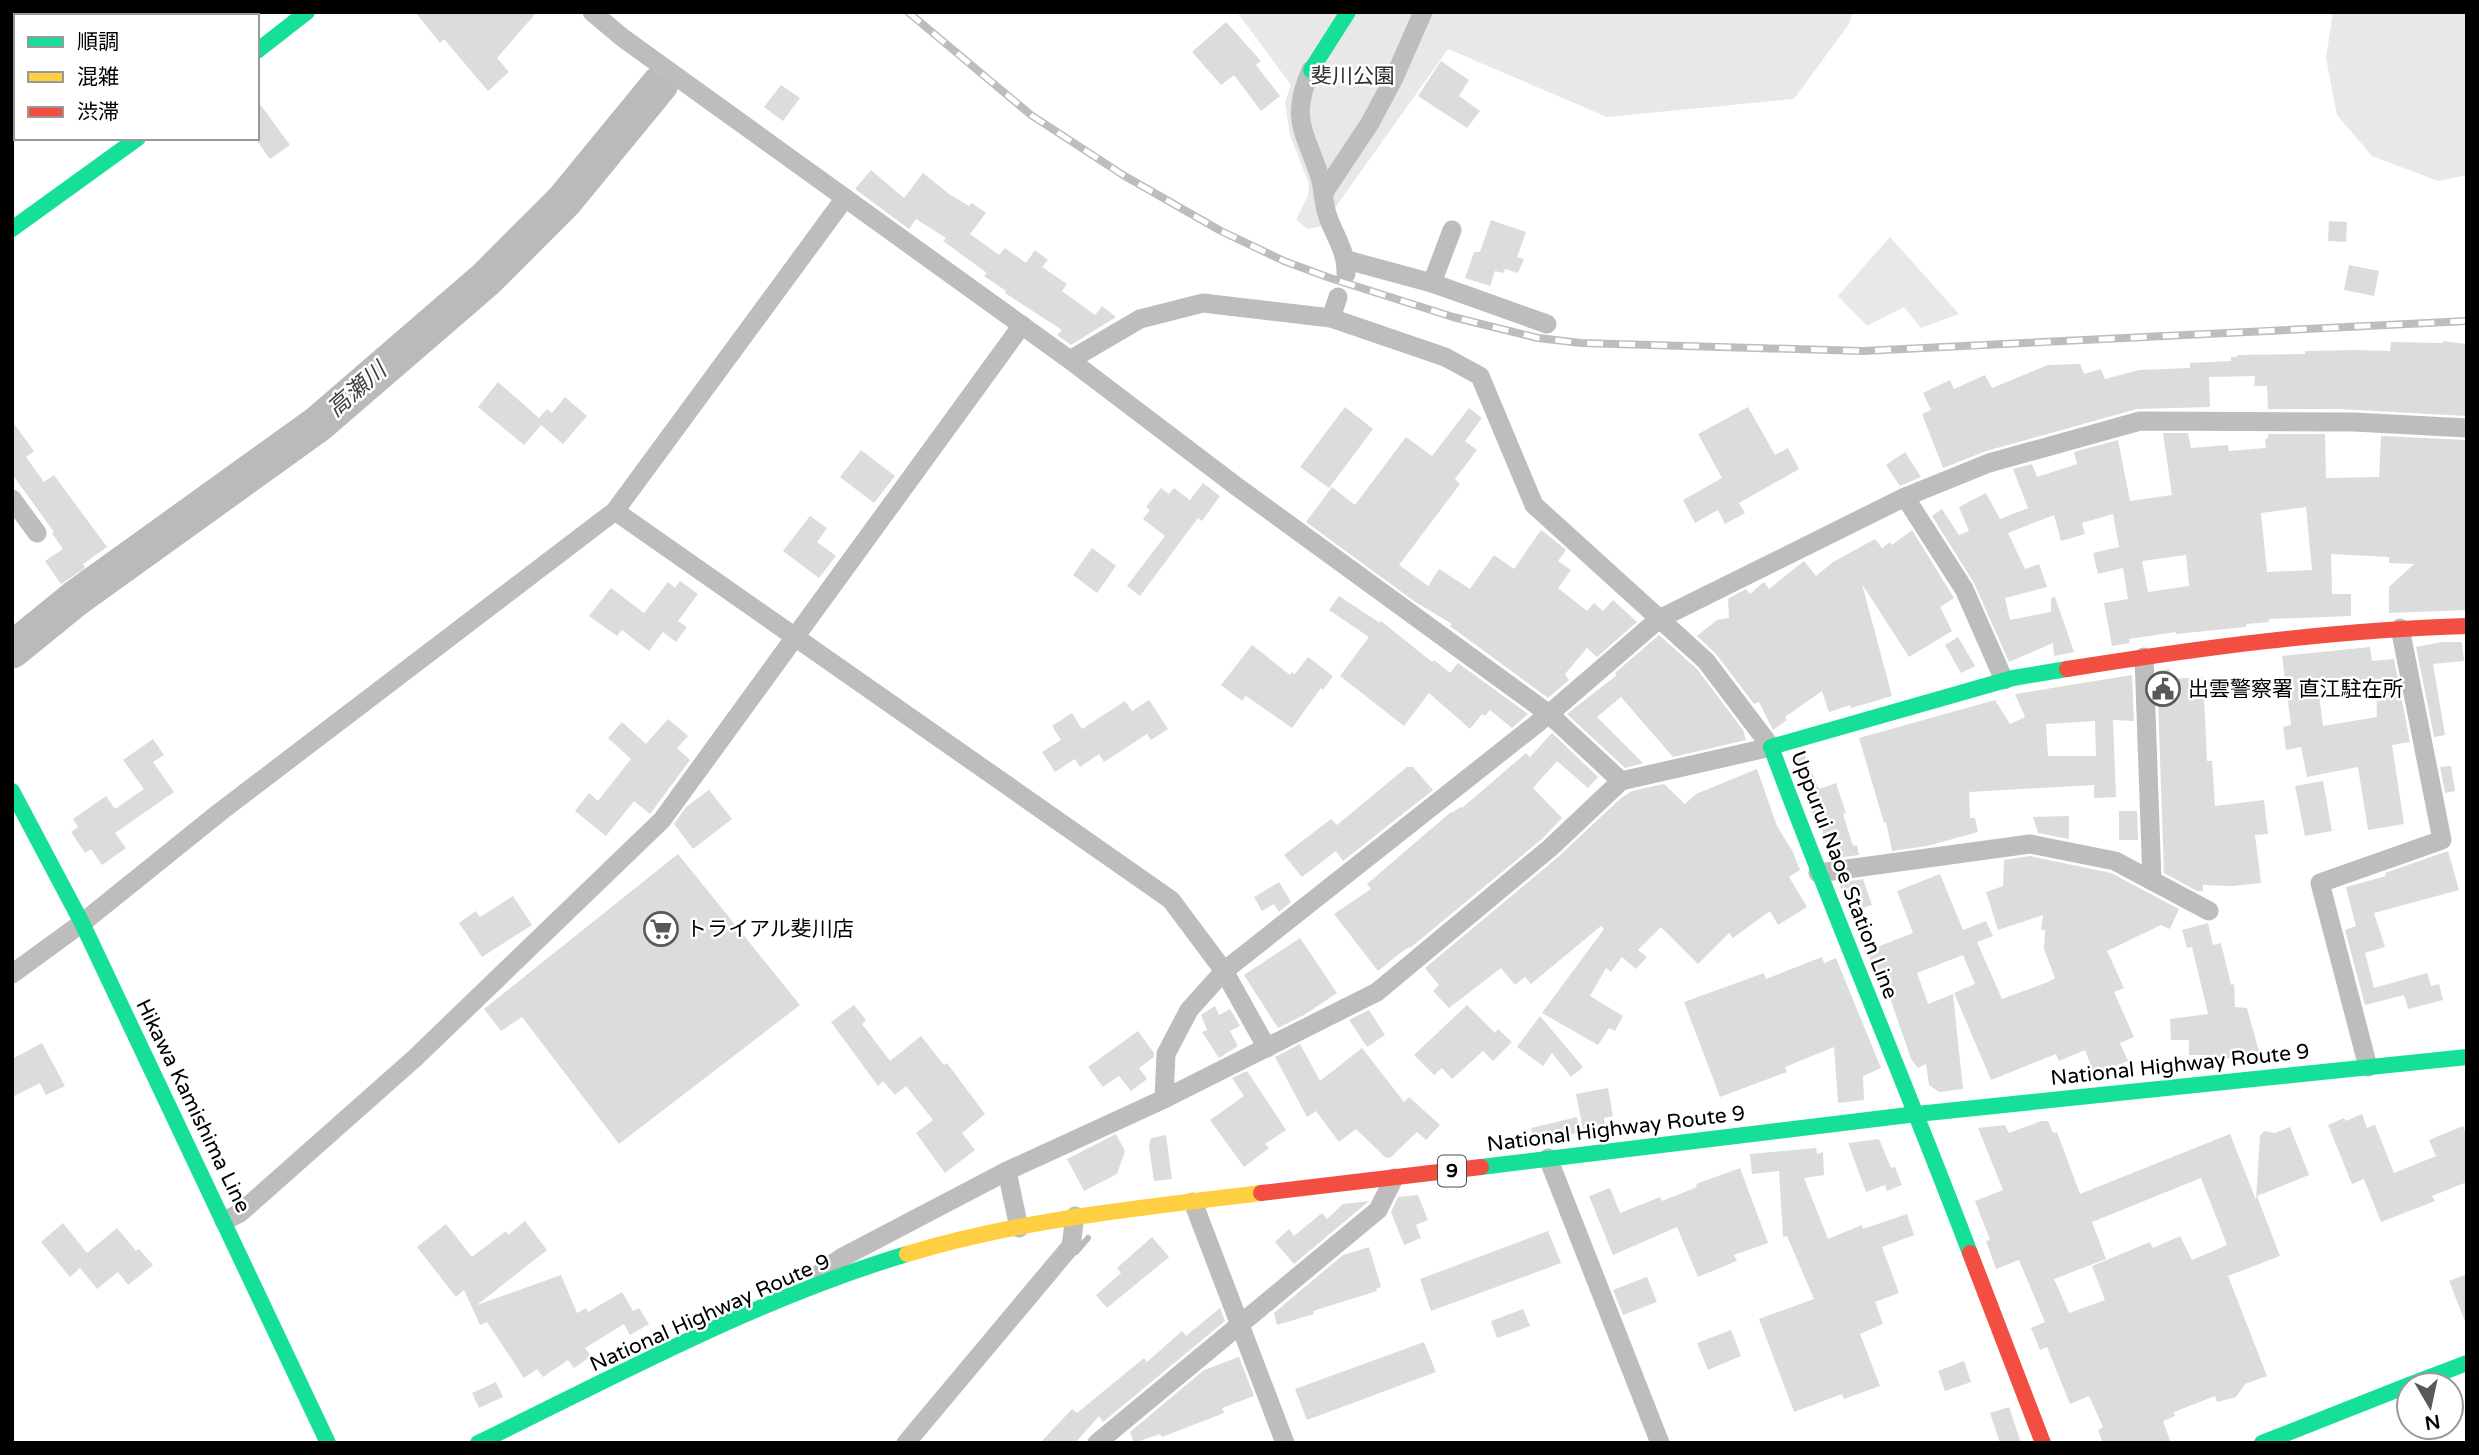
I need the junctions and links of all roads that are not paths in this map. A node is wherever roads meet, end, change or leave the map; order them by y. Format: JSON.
{"nodes":[{"id":1,"x":307,"y":12,"type":"edge"},
{"id":2,"x":592,"y":12,"type":"edge"},
{"id":3,"x":1348,"y":12,"type":"edge"},
{"id":4,"x":1423,"y":12,"type":"edge"},
{"id":5,"x":259,"y":49,"type":"edge"},
{"id":6,"x":1311,"y":70,"type":"joint"},
{"id":7,"x":135,"y":140,"type":"edge"},
{"id":8,"x":1324,"y":194,"type":"junction"},
{"id":9,"x":845,"y":198,"type":"junction"},
{"id":10,"x":12,"y":229,"type":"edge"},
{"id":11,"x":1452,"y":230,"type":"dead end"},
{"id":12,"x":1432,"y":283,"type":"junction"},
{"id":13,"x":1338,"y":297,"type":"dead end"},
{"id":14,"x":1331,"y":318,"type":"junction"},
{"id":15,"x":1547,"y":324,"type":"dead end"},
{"id":16,"x":1022,"y":325,"type":"junction"},
{"id":17,"x":1070,"y":360,"type":"junction"},
{"id":18,"x":2467,"y":428,"type":"edge"},
{"id":19,"x":1905,"y":497,"type":"junction"},
{"id":20,"x":12,"y":499,"type":"edge"},
{"id":21,"x":615,"y":511,"type":"junction"},
{"id":22,"x":37,"y":533,"type":"dead end"},
{"id":23,"x":1659,"y":619,"type":"junction"},
{"id":24,"x":2467,"y":626,"type":"edge"},
{"id":25,"x":2400,"y":628,"type":"junction"},
{"id":26,"x":794,"y":638,"type":"junction"},
{"id":27,"x":2144,"y":657,"type":"junction"},
{"id":28,"x":2004,"y":680,"type":"junction"},
{"id":29,"x":1549,"y":714,"type":"junction"},
{"id":30,"x":1771,"y":747,"type":"junction"},
{"id":31,"x":1621,"y":781,"type":"junction"},
{"id":32,"x":12,"y":791,"type":"edge"},
{"id":33,"x":1818,"y":873,"type":"junction"},
{"id":34,"x":2151,"y":881,"type":"junction"},
{"id":35,"x":2209,"y":911,"type":"dead end"},
{"id":36,"x":82,"y":923,"type":"junction"},
{"id":37,"x":1224,"y":971,"type":"junction"},
{"id":38,"x":12,"y":974,"type":"edge"},
{"id":39,"x":1266,"y":1048,"type":"junction"},
{"id":40,"x":2467,"y":1057,"type":"edge"},
{"id":41,"x":2368,"y":1067,"type":"junction"},
{"id":42,"x":1164,"y":1099,"type":"junction"},
{"id":43,"x":1917,"y":1114,"type":"junction"},
{"id":44,"x":1548,"y":1158,"type":"junction"},
{"id":45,"x":1007,"y":1171,"type":"junction"},
{"id":46,"x":1394,"y":1178,"type":"junction"},
{"id":47,"x":1194,"y":1202,"type":"junction"},
{"id":48,"x":1075,"y":1216,"type":"junction"},
{"id":49,"x":224,"y":1221,"type":"junction"},
{"id":50,"x":1019,"y":1228,"type":"junction"},
{"id":51,"x":784,"y":1298,"type":"junction"},
{"id":52,"x":1239,"y":1324,"type":"junction"},
{"id":53,"x":2467,"y":1363,"type":"edge"},
{"id":54,"x":2446,"y":1371,"type":"edge"},
{"id":55,"x":2395,"y":1392,"type":"edge"},
{"id":56,"x":2308,"y":1434,"type":"edge"},
{"id":57,"x":328,"y":1443,"type":"edge"},
{"id":58,"x":478,"y":1443,"type":"edge"},
{"id":59,"x":906,"y":1443,"type":"edge"},
{"id":60,"x":1097,"y":1443,"type":"edge"},
{"id":61,"x":1285,"y":1443,"type":"edge"},
{"id":62,"x":1660,"y":1443,"type":"edge"},
{"id":63,"x":2043,"y":1443,"type":"edge"},
{"id":64,"x":2262,"y":1443,"type":"edge"}],
"edges":[{"from":1,"to":5,"type":"main road"},
{"from":2,"to":9,"type":"street"},
{"from":3,"to":6,"type":"main road"},
{"from":4,"to":8,"type":"street"},
{"from":6,"to":8,"type":"street"},
{"from":7,"to":10,"type":"main road"},
{"from":8,"to":12,"type":"street"},
{"from":9,"to":16,"type":"street"},
{"from":9,"to":21,"type":"street"},
{"from":11,"to":12,"type":"street"},
{"from":12,"to":15,"type":"street"},
{"from":13,"to":14,"type":"street"},
{"from":14,"to":17,"type":"street"},
{"from":14,"to":23,"type":"street"},
{"from":16,"to":17,"type":"street"},
{"from":16,"to":26,"type":"street"},
{"from":17,"to":29,"type":"street"},
{"from":18,"to":19,"type":"street"},
{"from":19,"to":23,"type":"street"},
{"from":19,"to":28,"type":"street"},
{"from":20,"to":22,"type":"street"},
{"from":21,"to":26,"type":"street"},
{"from":21,"to":36,"type":"street"},
{"from":23,"to":29,"type":"street"},
{"from":23,"to":30,"type":"street"},
{"from":24,"to":25,"type":"main road","name":"Uppurui Naoe Station Line"},
{"from":25,"to":27,"type":"main road","name":"Uppurui Naoe Station Line"},
{"from":25,"to":41,"type":"street"},
{"from":26,"to":37,"type":"street"},
{"from":26,"to":49,"type":"street"},
{"from":27,"to":28,"type":"main road","name":"Uppurui Naoe Station Line"},
{"from":27,"to":34,"type":"street"},
{"from":28,"to":30,"type":"main road","name":"Uppurui Naoe Station Line"},
{"from":29,"to":31,"type":"street"},
{"from":29,"to":37,"type":"street"},
{"from":30,"to":31,"type":"street"},
{"from":30,"to":33,"type":"main road","name":"Uppurui Naoe Station Line"},
{"from":31,"to":39,"type":"street"},
{"from":32,"to":36,"type":"main road","name":"Hikawa Kamishima Line"},
{"from":33,"to":34,"type":"street"},
{"from":33,"to":43,"type":"main road","name":"Uppurui Naoe Station Line"},
{"from":34,"to":35,"type":"street"},
{"from":36,"to":38,"type":"street"},
{"from":36,"to":49,"type":"main road","name":"Hikawa Kamishima Line"},
{"from":37,"to":39,"type":"street"},
{"from":37,"to":42,"type":"street"},
{"from":39,"to":42,"type":"street"},
{"from":40,"to":41,"type":"main road","name":"National Highway Route 9","number":"9"},
{"from":41,"to":43,"type":"main road","name":"National Highway Route 9","number":"9"},
{"from":42,"to":45,"type":"street"},
{"from":43,"to":44,"type":"main road","name":"National Highway Route 9","number":"9"},
{"from":43,"to":63,"type":"main road","name":"Uppurui Naoe Station Line"},
{"from":44,"to":46,"type":"main road","name":"National Highway Route 9","number":"9"},
{"from":44,"to":62,"type":"street"},
{"from":45,"to":50,"type":"street"},
{"from":45,"to":51,"type":"street"},
{"from":46,"to":47,"type":"main road","name":"National Highway Route 9","number":"9"},
{"from":46,"to":52,"type":"street"},
{"from":47,"to":48,"type":"main road","name":"National Highway Route 9","number":"9"},
{"from":47,"to":52,"type":"street"},
{"from":48,"to":50,"type":"main road","name":"National Highway Route 9","number":"9"},
{"from":48,"to":59,"type":"street"},
{"from":49,"to":57,"type":"main road","name":"Hikawa Kamishima Line"},
{"from":50,"to":51,"type":"main road","name":"National Highway Route 9","number":"9"},
{"from":51,"to":58,"type":"main road","name":"National Highway Route 9","number":"9"},
{"from":52,"to":60,"type":"street"},
{"from":52,"to":61,"type":"street"},
{"from":53,"to":54,"type":"main road"},
{"from":55,"to":56,"type":"main road"},
{"from":56,"to":64,"type":"main road"}]}
